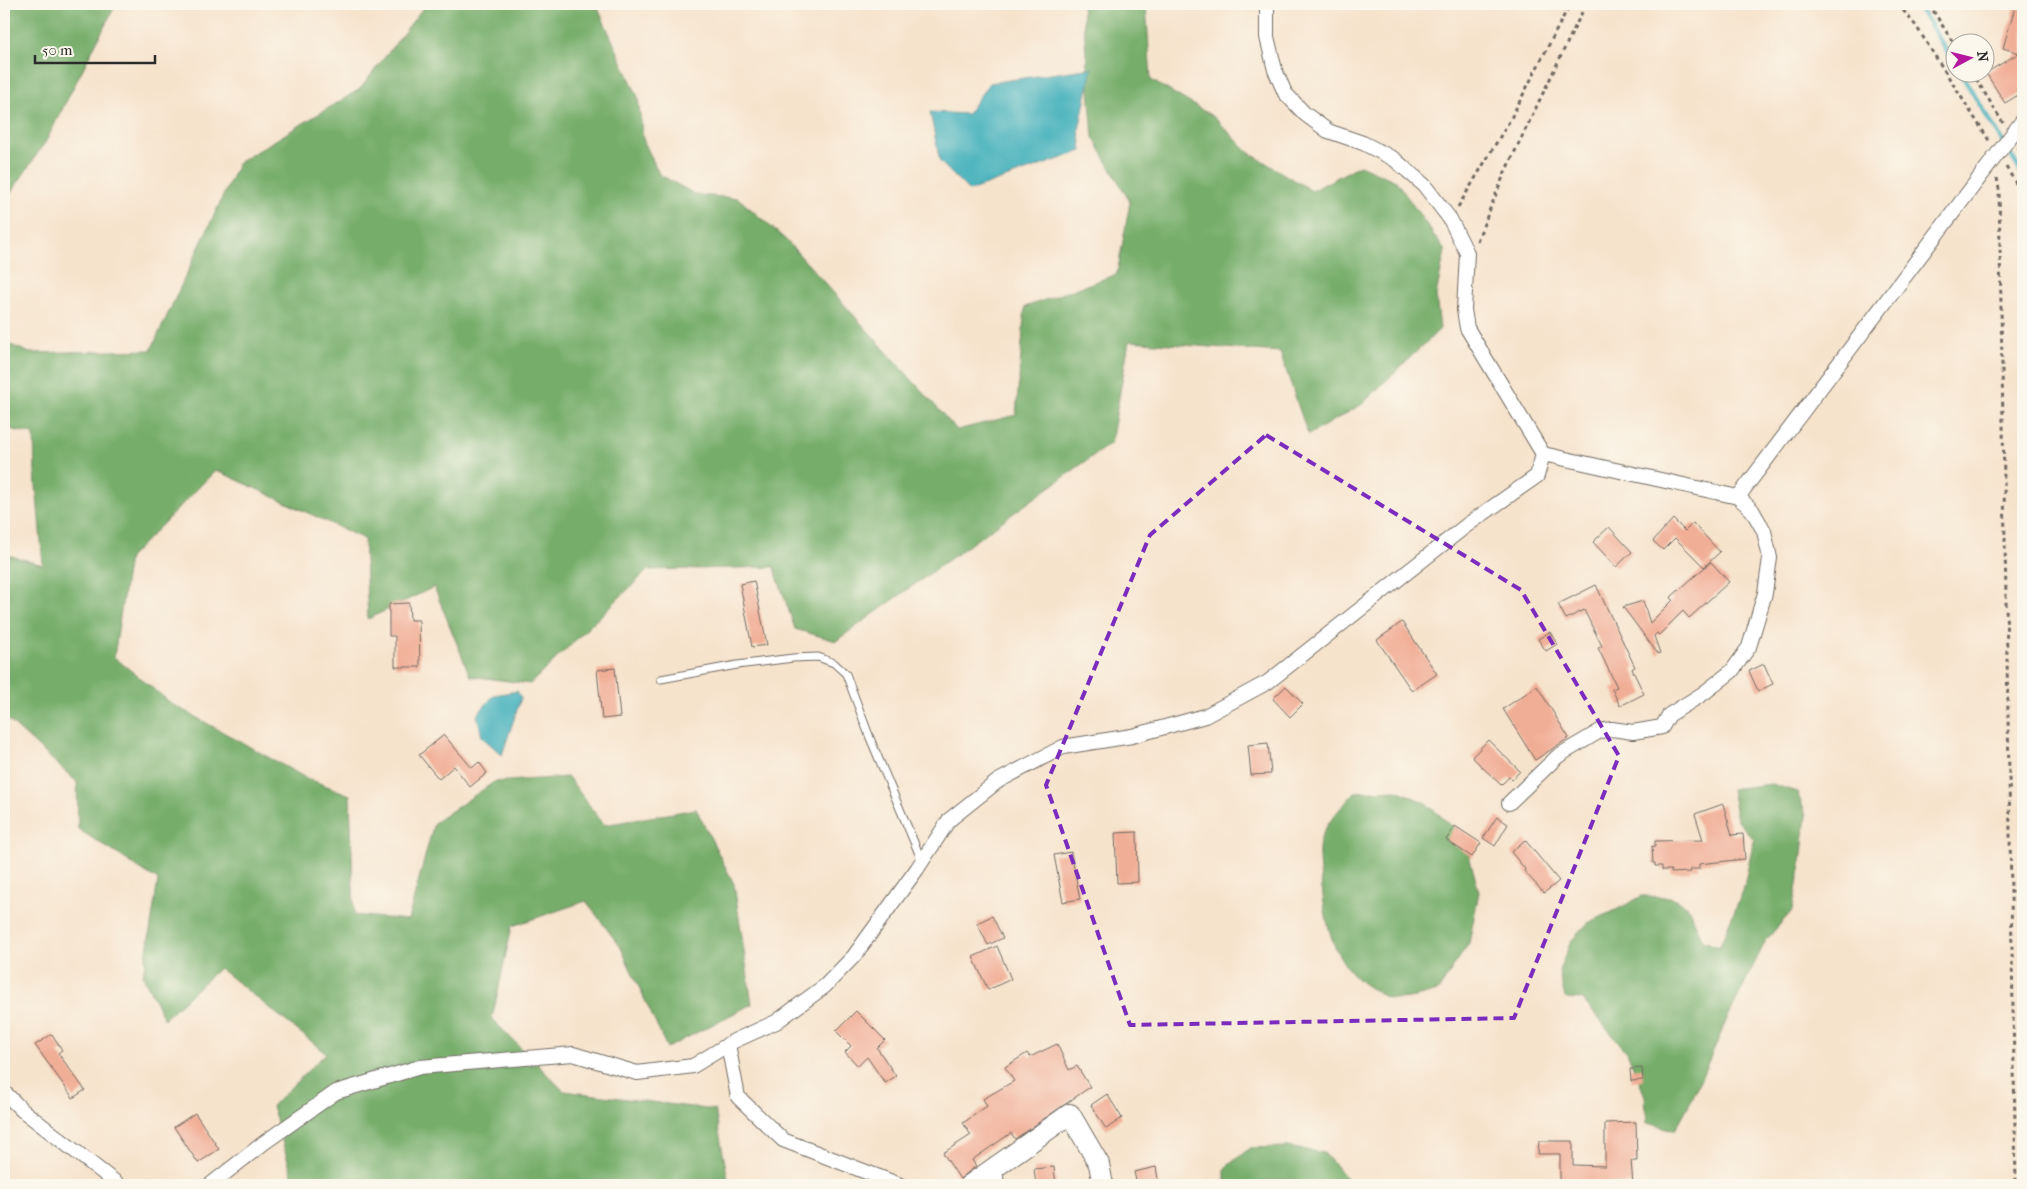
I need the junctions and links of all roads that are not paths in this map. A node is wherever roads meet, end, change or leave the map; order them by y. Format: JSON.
{"nodes":[{"id":1,"x":1268,"y":4,"type":"edge"},
{"id":2,"x":2023,"y":120,"type":"edge"},
{"id":3,"x":1543,"y":454,"type":"junction"},
{"id":4,"x":1738,"y":497,"type":"junction"},
{"id":5,"x":661,"y":679,"type":"dead end"},
{"id":6,"x":1509,"y":803,"type":"dead end"},
{"id":7,"x":922,"y":861,"type":"junction"},
{"id":8,"x":728,"y":1044,"type":"junction"},
{"id":9,"x":4,"y":1092,"type":"edge"},
{"id":10,"x":996,"y":1176,"type":"edge"},
{"id":11,"x":119,"y":1185,"type":"edge"},
{"id":12,"x":210,"y":1185,"type":"edge"},
{"id":13,"x":900,"y":1185,"type":"edge"},
{"id":14,"x":970,"y":1185,"type":"edge"},
{"id":15,"x":1103,"y":1185,"type":"edge"}],
"edges":[{"from":1,"to":3,"type":"street"},
{"from":2,"to":4,"type":"street"},
{"from":3,"to":4,"type":"street"},
{"from":3,"to":7,"type":"street"},
{"from":4,"to":6,"type":"street"},
{"from":5,"to":7,"type":"lane"},
{"from":7,"to":8,"type":"street"},
{"from":8,"to":12,"type":"street"},
{"from":8,"to":13,"type":"street"},
{"from":9,"to":11,"type":"street"},
{"from":10,"to":14,"type":"street"},
{"from":10,"to":15,"type":"street"}]}
